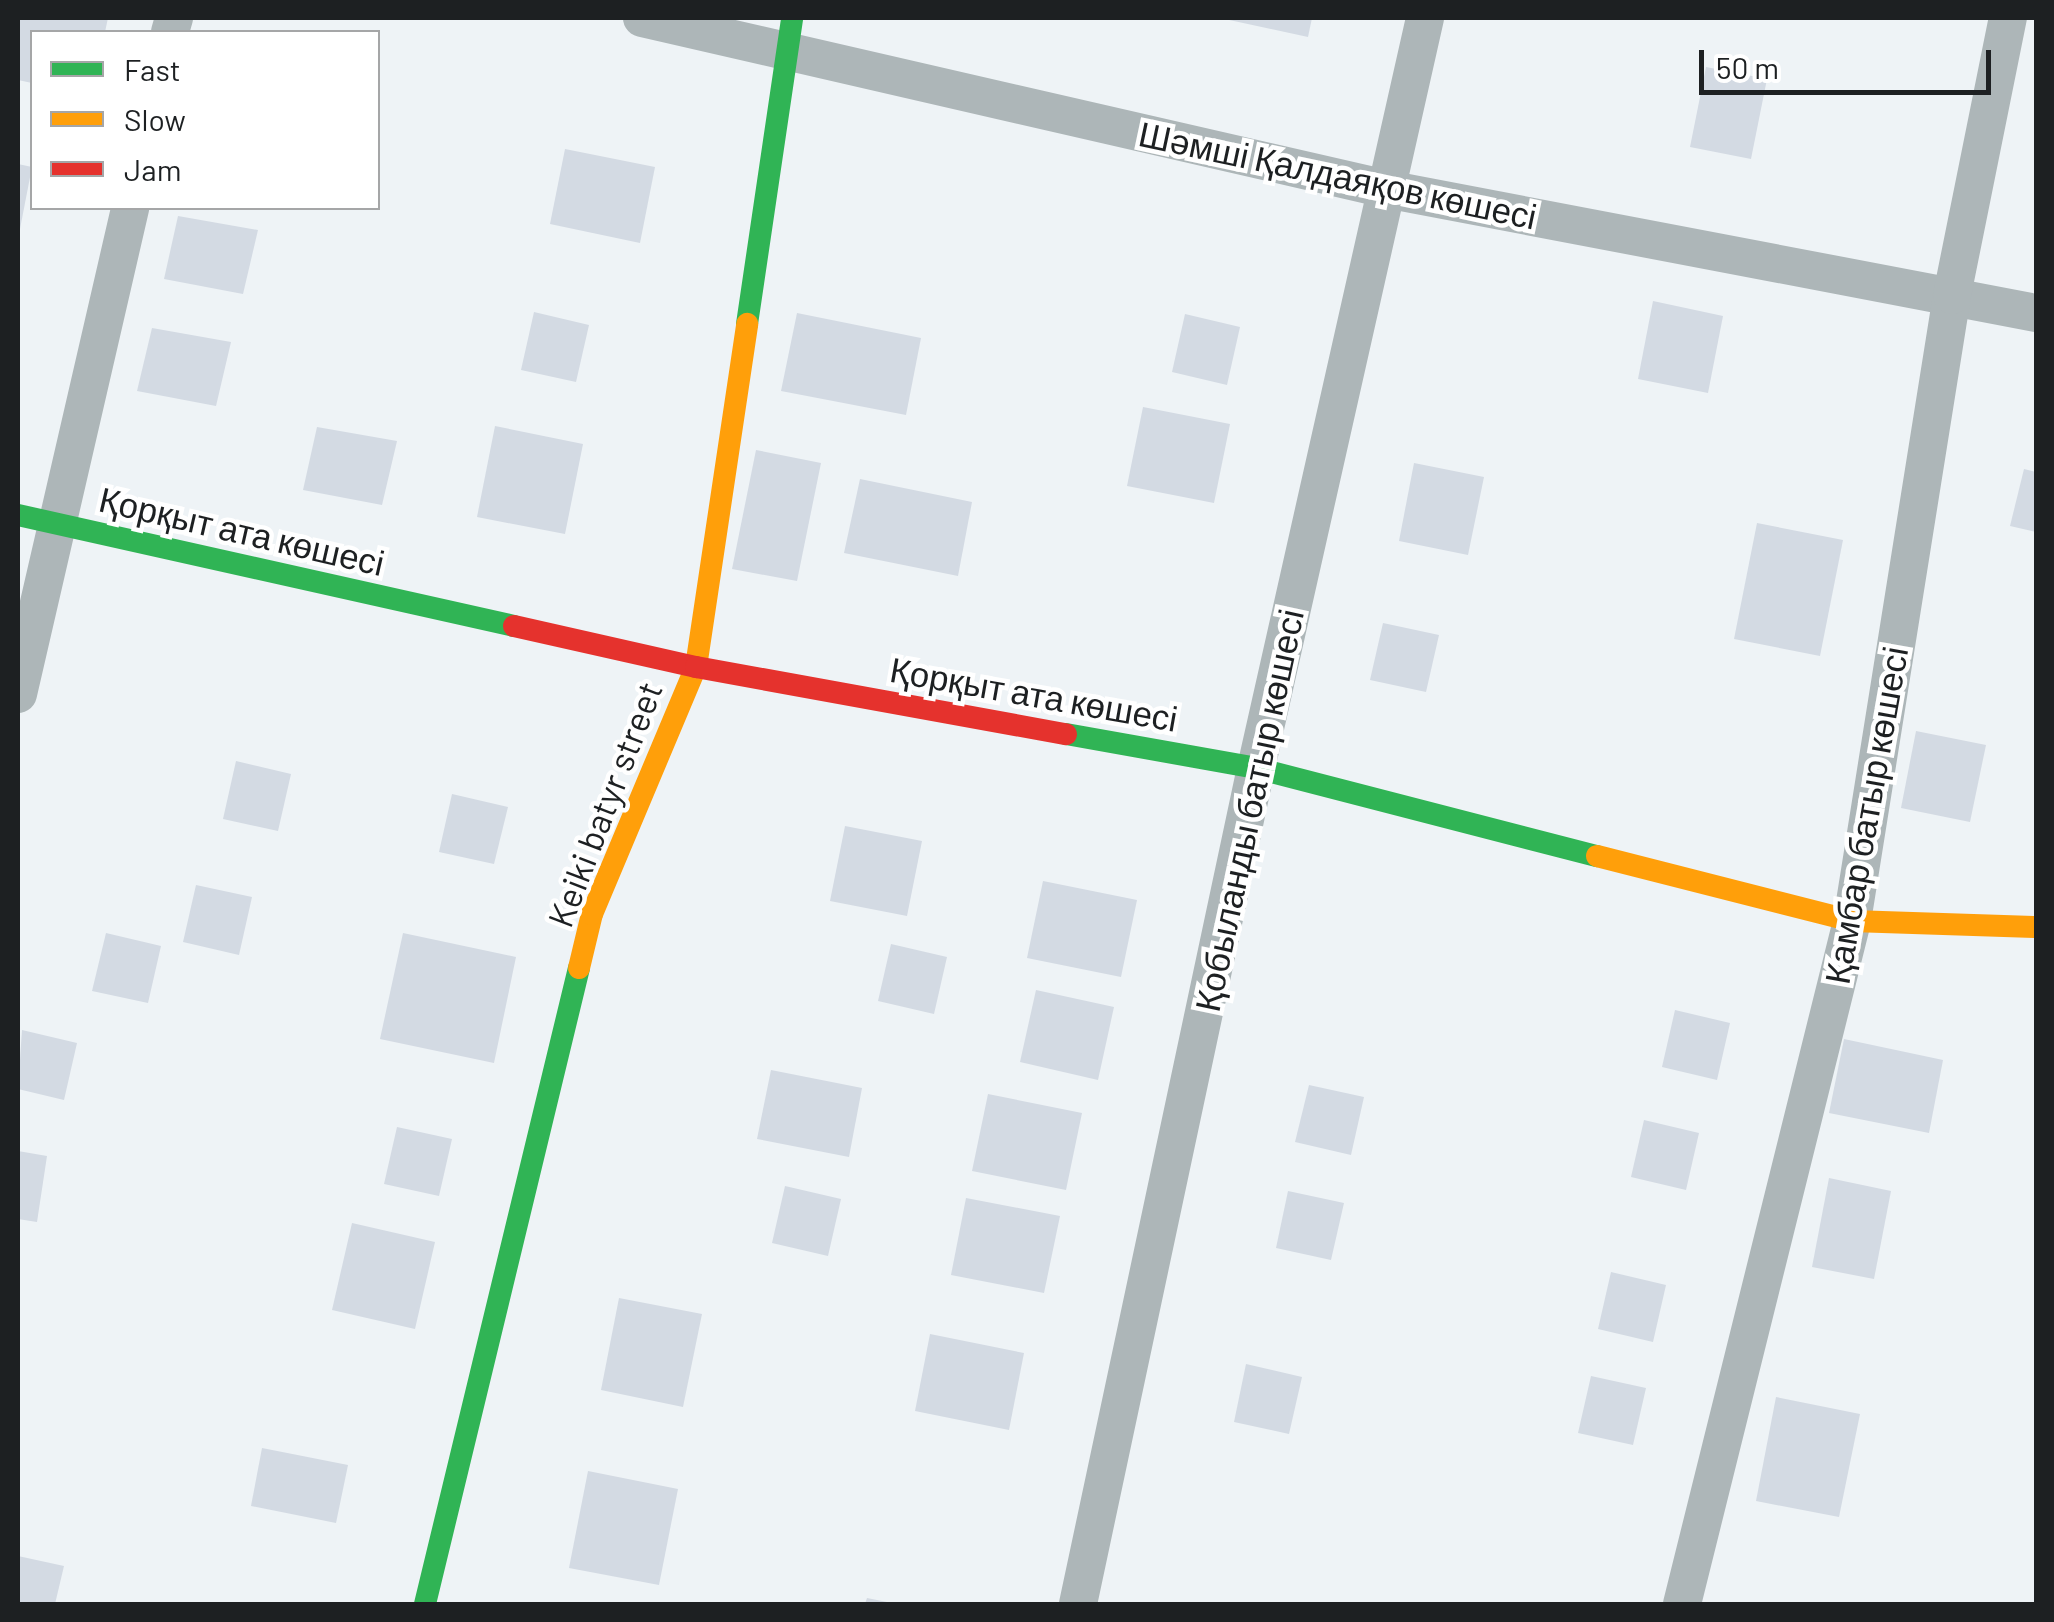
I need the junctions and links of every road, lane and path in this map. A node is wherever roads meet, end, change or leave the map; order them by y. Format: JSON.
{"nodes":[{"id":1,"x":642,"y":18,"type":"edge"},
{"id":2,"x":1425,"y":18,"type":"edge"},
{"id":3,"x":2008,"y":18,"type":"edge"},
{"id":4,"x":789,"y":33,"type":"edge"},
{"id":5,"x":1386,"y":189,"type":"junction"},
{"id":6,"x":130,"y":210,"type":"edge"},
{"id":7,"x":1952,"y":295,"type":"junction"},
{"id":8,"x":2036,"y":313,"type":"edge"},
{"id":9,"x":18,"y":515,"type":"edge"},
{"id":10,"x":57,"y":524,"type":"junction"},
{"id":11,"x":696,"y":668,"type":"junction"},
{"id":12,"x":18,"y":694,"type":"edge"},
{"id":13,"x":1256,"y":768,"type":"junction"},
{"id":14,"x":1852,"y":921,"type":"junction"},
{"id":15,"x":2036,"y":927,"type":"edge"},
{"id":16,"x":425,"y":1604,"type":"edge"},
{"id":17,"x":1078,"y":1604,"type":"edge"},
{"id":18,"x":1682,"y":1604,"type":"edge"}],
"edges":[{"from":1,"to":4,"type":"street","name":"Шәмші Қалдаяқов көшесі"},
{"from":2,"to":5,"type":"street","name":"Қобыланды батыр көшесі"},
{"from":3,"to":7,"type":"street","name":"Қамбар батыр көшесі"},
{"from":4,"to":5,"type":"street","name":"Шәмші Қалдаяқов көшесі"},
{"from":4,"to":11,"type":"street","name":"Keiki batyr street"},
{"from":5,"to":7,"type":"street","name":"Шәмші Қалдаяқов көшесі"},
{"from":5,"to":13,"type":"street","name":"Қобыланды батыр көшесі"},
{"from":6,"to":10,"type":"street"},
{"from":7,"to":8,"type":"street","name":"Шәмші Қалдаяқов көшесі"},
{"from":7,"to":14,"type":"street","name":"Қамбар батыр көшесі"},
{"from":9,"to":10,"type":"street","name":"Қорқыт ата көшесі"},
{"from":10,"to":11,"type":"street","name":"Қорқыт ата көшесі"},
{"from":10,"to":12,"type":"street"},
{"from":11,"to":13,"type":"street","name":"Қорқыт ата көшесі"},
{"from":11,"to":16,"type":"street","name":"Keiki batyr street"},
{"from":13,"to":14,"type":"street","name":"Қорқыт ата көшесі"},
{"from":13,"to":17,"type":"street","name":"Қобыланды батыр көшесі"},
{"from":14,"to":15,"type":"street","name":"Қорқыт ата көшесі"},
{"from":14,"to":18,"type":"street","name":"Қамбар батыр көшесі"}]}
